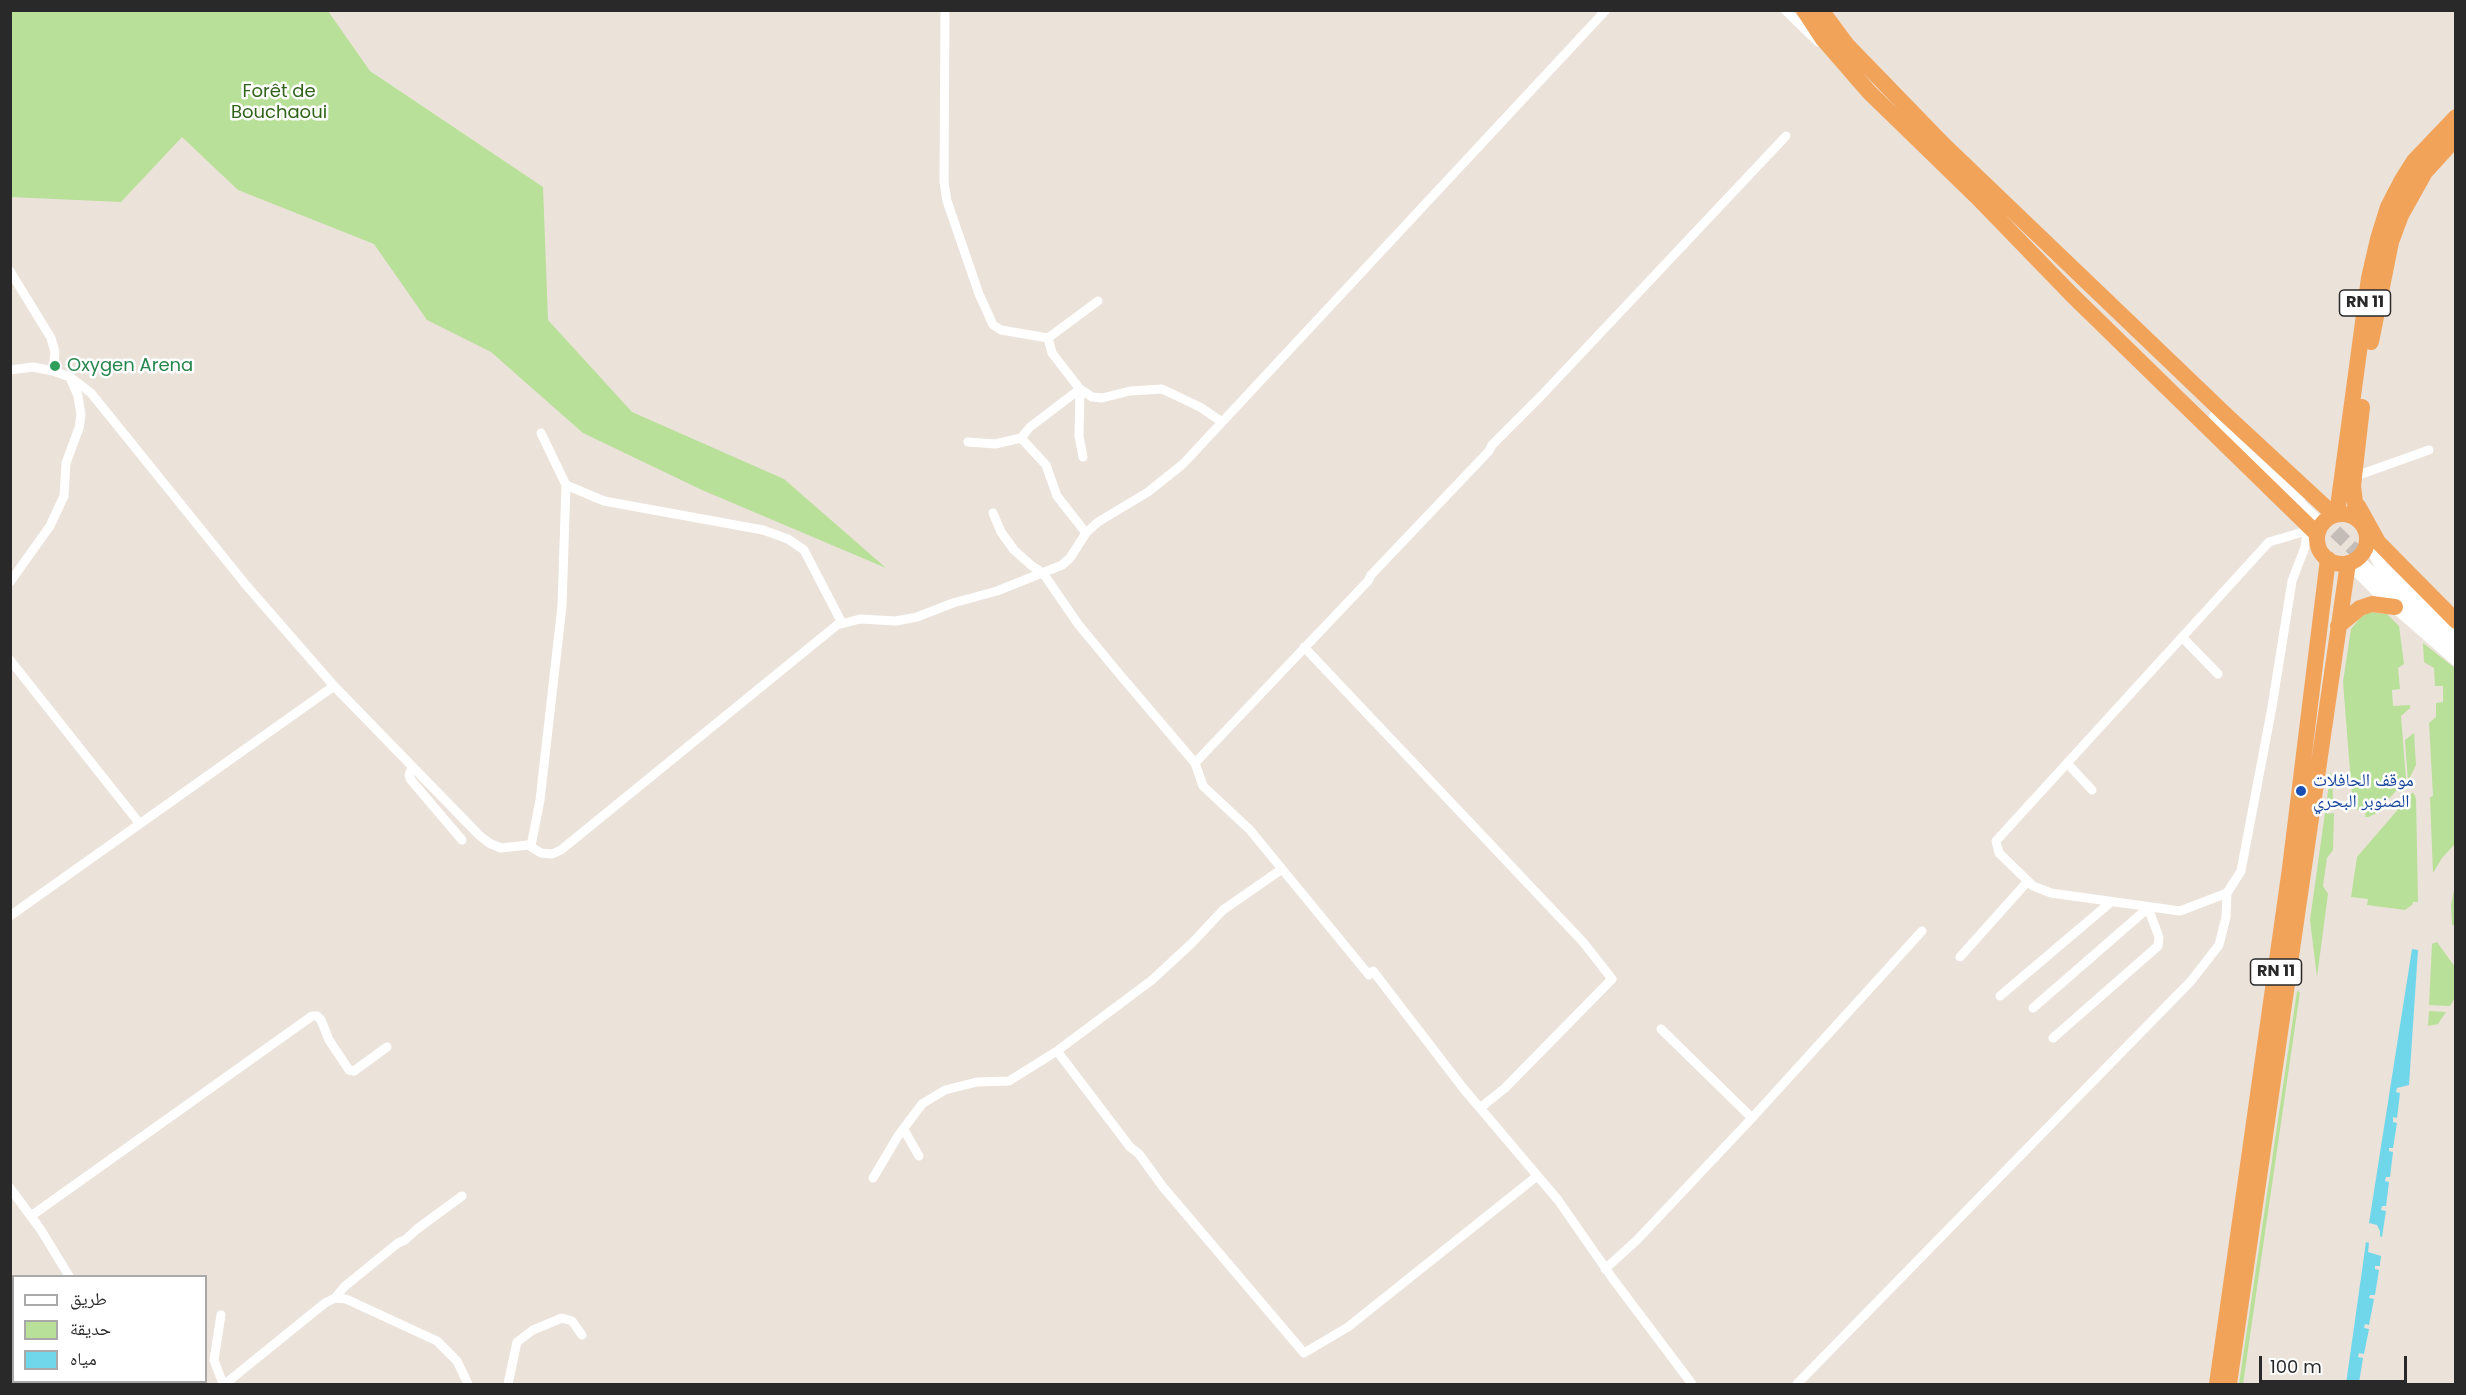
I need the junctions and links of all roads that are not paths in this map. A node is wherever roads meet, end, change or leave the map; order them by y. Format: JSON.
{"nodes":[{"id":1,"x":945,"y":10,"type":"edge"},
{"id":2,"x":1606,"y":10,"type":"edge"},
{"id":3,"x":1785,"y":10,"type":"edge"},
{"id":4,"x":1804,"y":10,"type":"edge"},
{"id":5,"x":1821,"y":10,"type":"edge"},
{"id":6,"x":1850,"y":71,"type":"junction"},
{"id":7,"x":2456,"y":117,"type":"edge"},
{"id":8,"x":1786,"y":136,"type":"dead end"},
{"id":9,"x":2456,"y":138,"type":"edge"},
{"id":10,"x":10,"y":271,"type":"edge"},
{"id":11,"x":2085,"y":282,"type":"junction"},
{"id":12,"x":1098,"y":301,"type":"dead end"},
{"id":13,"x":1048,"y":338,"type":"junction"},
{"id":14,"x":10,"y":370,"type":"edge"},
{"id":15,"x":53,"y":371,"type":"junction"},
{"id":16,"x":70,"y":377,"type":"junction"},
{"id":17,"x":1080,"y":389,"type":"junction"},
{"id":18,"x":1222,"y":422,"type":"junction"},
{"id":19,"x":541,"y":433,"type":"dead end"},
{"id":20,"x":1020,"y":438,"type":"junction"},
{"id":21,"x":968,"y":442,"type":"dead end"},
{"id":22,"x":2429,"y":450,"type":"dead end"},
{"id":23,"x":1083,"y":457,"type":"dead end"},
{"id":24,"x":2349,"y":481,"type":"junction"},
{"id":25,"x":566,"y":485,"type":"junction"},
{"id":26,"x":2307,"y":491,"type":"junction"},
{"id":27,"x":993,"y":513,"type":"dead end"},
{"id":28,"x":2357,"y":519,"type":"junction"},
{"id":29,"x":2321,"y":523,"type":"junction"},
{"id":30,"x":1086,"y":533,"type":"junction"},
{"id":31,"x":2367,"y":542,"type":"junction"},
{"id":32,"x":2328,"y":559,"type":"junction"},
{"id":33,"x":2356,"y":563,"type":"junction"},
{"id":34,"x":1043,"y":573,"type":"junction"},
{"id":35,"x":10,"y":582,"type":"edge"},
{"id":36,"x":2395,"y":607,"type":"junction"},
{"id":37,"x":2456,"y":621,"type":"edge"},
{"id":38,"x":842,"y":623,"type":"junction"},
{"id":39,"x":2338,"y":626,"type":"junction"},
{"id":40,"x":2182,"y":637,"type":"junction"},
{"id":41,"x":2456,"y":638,"type":"edge"},
{"id":42,"x":2456,"y":646,"type":"edge"},
{"id":43,"x":1304,"y":647,"type":"junction"},
{"id":44,"x":2456,"y":653,"type":"edge"},
{"id":45,"x":10,"y":660,"type":"edge"},
{"id":46,"x":2456,"y":660,"type":"edge"},
{"id":47,"x":2218,"y":674,"type":"dead end"},
{"id":48,"x":334,"y":686,"type":"junction"},
{"id":49,"x":1195,"y":763,"type":"junction"},
{"id":50,"x":2067,"y":763,"type":"junction"},
{"id":51,"x":412,"y":767,"type":"junction"},
{"id":52,"x":2092,"y":790,"type":"dead end"},
{"id":53,"x":140,"y":824,"type":"junction"},
{"id":54,"x":462,"y":840,"type":"dead end"},
{"id":55,"x":531,"y":846,"type":"junction"},
{"id":56,"x":1282,"y":869,"type":"junction"},
{"id":57,"x":2028,"y":881,"type":"junction"},
{"id":58,"x":2227,"y":893,"type":"junction"},
{"id":59,"x":2111,"y":902,"type":"junction"},
{"id":60,"x":2148,"y":908,"type":"junction"},
{"id":61,"x":10,"y":916,"type":"edge"},
{"id":62,"x":1922,"y":931,"type":"dead end"},
{"id":63,"x":1960,"y":957,"type":"dead end"},
{"id":64,"x":2000,"y":996,"type":"dead end"},
{"id":65,"x":2033,"y":1008,"type":"dead end"},
{"id":66,"x":1661,"y":1029,"type":"dead end"},
{"id":67,"x":2053,"y":1038,"type":"dead end"},
{"id":68,"x":387,"y":1047,"type":"dead end"},
{"id":69,"x":1057,"y":1051,"type":"junction"},
{"id":70,"x":1480,"y":1108,"type":"junction"},
{"id":71,"x":1752,"y":1118,"type":"junction"},
{"id":72,"x":904,"y":1130,"type":"junction"},
{"id":73,"x":919,"y":1156,"type":"dead end"},
{"id":74,"x":1537,"y":1176,"type":"junction"},
{"id":75,"x":873,"y":1178,"type":"dead end"},
{"id":76,"x":10,"y":1188,"type":"edge"},
{"id":77,"x":462,"y":1196,"type":"dead end"},
{"id":78,"x":31,"y":1216,"type":"junction"},
{"id":79,"x":1605,"y":1269,"type":"junction"},
{"id":80,"x":68,"y":1275,"type":"edge"},
{"id":81,"x":335,"y":1298,"type":"junction"},
{"id":82,"x":221,"y":1315,"type":"dead end"},
{"id":83,"x":582,"y":1335,"type":"dead end"},
{"id":84,"x":224,"y":1384,"type":"edge"},
{"id":85,"x":468,"y":1384,"type":"edge"},
{"id":86,"x":508,"y":1384,"type":"edge"},
{"id":87,"x":1692,"y":1384,"type":"edge"},
{"id":88,"x":1797,"y":1384,"type":"edge"},
{"id":89,"x":2217,"y":1384,"type":"edge"},
{"id":90,"x":2229,"y":1384,"type":"edge"}],
"edges":[{"from":1,"to":13,"type":"street"},
{"from":2,"to":18,"type":"street"},
{"from":3,"to":6,"type":"street"},
{"from":4,"to":6,"type":"highway"},
{"from":5,"to":11,"type":"highway"},
{"from":6,"to":29,"type":"highway"},
{"from":7,"to":24,"type":"highway","number":"RN 11"},
{"from":8,"to":43,"type":"street"},
{"from":9,"to":24,"type":"highway","number":"RN 11"},
{"from":10,"to":15,"type":"street"},
{"from":11,"to":26,"type":"highway"},
{"from":11,"to":29,"type":"main road"},
{"from":12,"to":13,"type":"street"},
{"from":13,"to":17,"type":"street"},
{"from":14,"to":15,"type":"street"},
{"from":15,"to":16,"type":"street"},
{"from":16,"to":35,"type":"street"},
{"from":16,"to":48,"type":"street"},
{"from":17,"to":18,"type":"street"},
{"from":17,"to":20,"type":"street"},
{"from":17,"to":23,"type":"street"},
{"from":18,"to":30,"type":"street"},
{"from":19,"to":25,"type":"street"},
{"from":20,"to":21,"type":"street"},
{"from":20,"to":30,"type":"street"},
{"from":22,"to":24,"type":"street"},
{"from":24,"to":26,"type":"highway"},
{"from":24,"to":28,"type":"highway","number":"RN 11"},
{"from":24,"to":29,"type":"highway","number":"RN 11"},
{"from":24,"to":37,"type":"highway"},
{"from":25,"to":38,"type":"street"},
{"from":25,"to":55,"type":"street"},
{"from":26,"to":29,"type":"highway"},
{"from":27,"to":34,"type":"street"},
{"from":28,"to":29,"type":"highway"},
{"from":28,"to":31,"type":"highway"},
{"from":29,"to":32,"type":"highway"},
{"from":29,"to":40,"type":"street"},
{"from":29,"to":58,"type":"street"},
{"from":30,"to":34,"type":"street"},
{"from":31,"to":33,"type":"highway"},
{"from":31,"to":41,"type":"street"},
{"from":32,"to":33,"type":"highway"},
{"from":32,"to":89,"type":"highway","number":"RN 11"},
{"from":33,"to":36,"type":"street"},
{"from":33,"to":39,"type":"highway","number":"RN 11"},
{"from":33,"to":42,"type":"main road"},
{"from":33,"to":44,"type":"main road"},
{"from":34,"to":38,"type":"street"},
{"from":34,"to":49,"type":"street"},
{"from":36,"to":39,"type":"highway"},
{"from":36,"to":46,"type":"street"},
{"from":38,"to":55,"type":"street"},
{"from":39,"to":90,"type":"highway","number":"RN 11"},
{"from":40,"to":47,"type":"street"},
{"from":40,"to":50,"type":"street"},
{"from":43,"to":49,"type":"street"},
{"from":43,"to":70,"type":"street"},
{"from":45,"to":53,"type":"street"},
{"from":48,"to":51,"type":"street"},
{"from":48,"to":53,"type":"street"},
{"from":49,"to":56,"type":"street"},
{"from":50,"to":52,"type":"street"},
{"from":50,"to":57,"type":"street"},
{"from":51,"to":54,"type":"street"},
{"from":51,"to":55,"type":"street"},
{"from":53,"to":61,"type":"street"},
{"from":56,"to":69,"type":"street"},
{"from":56,"to":70,"type":"street"},
{"from":57,"to":59,"type":"street"},
{"from":57,"to":63,"type":"street"},
{"from":58,"to":60,"type":"street"},
{"from":58,"to":88,"type":"street"},
{"from":59,"to":60,"type":"street"},
{"from":59,"to":64,"type":"street"},
{"from":60,"to":65,"type":"street"},
{"from":60,"to":67,"type":"street"},
{"from":62,"to":71,"type":"street"},
{"from":66,"to":71,"type":"street"},
{"from":68,"to":78,"type":"street"},
{"from":69,"to":72,"type":"street"},
{"from":69,"to":74,"type":"street"},
{"from":70,"to":74,"type":"street"},
{"from":71,"to":79,"type":"street"},
{"from":72,"to":73,"type":"street"},
{"from":72,"to":75,"type":"street"},
{"from":74,"to":79,"type":"street"},
{"from":76,"to":78,"type":"street"},
{"from":77,"to":81,"type":"street"},
{"from":78,"to":80,"type":"street"},
{"from":79,"to":87,"type":"street"},
{"from":81,"to":84,"type":"street"},
{"from":81,"to":85,"type":"street"},
{"from":82,"to":84,"type":"street"},
{"from":83,"to":86,"type":"street"}]}
